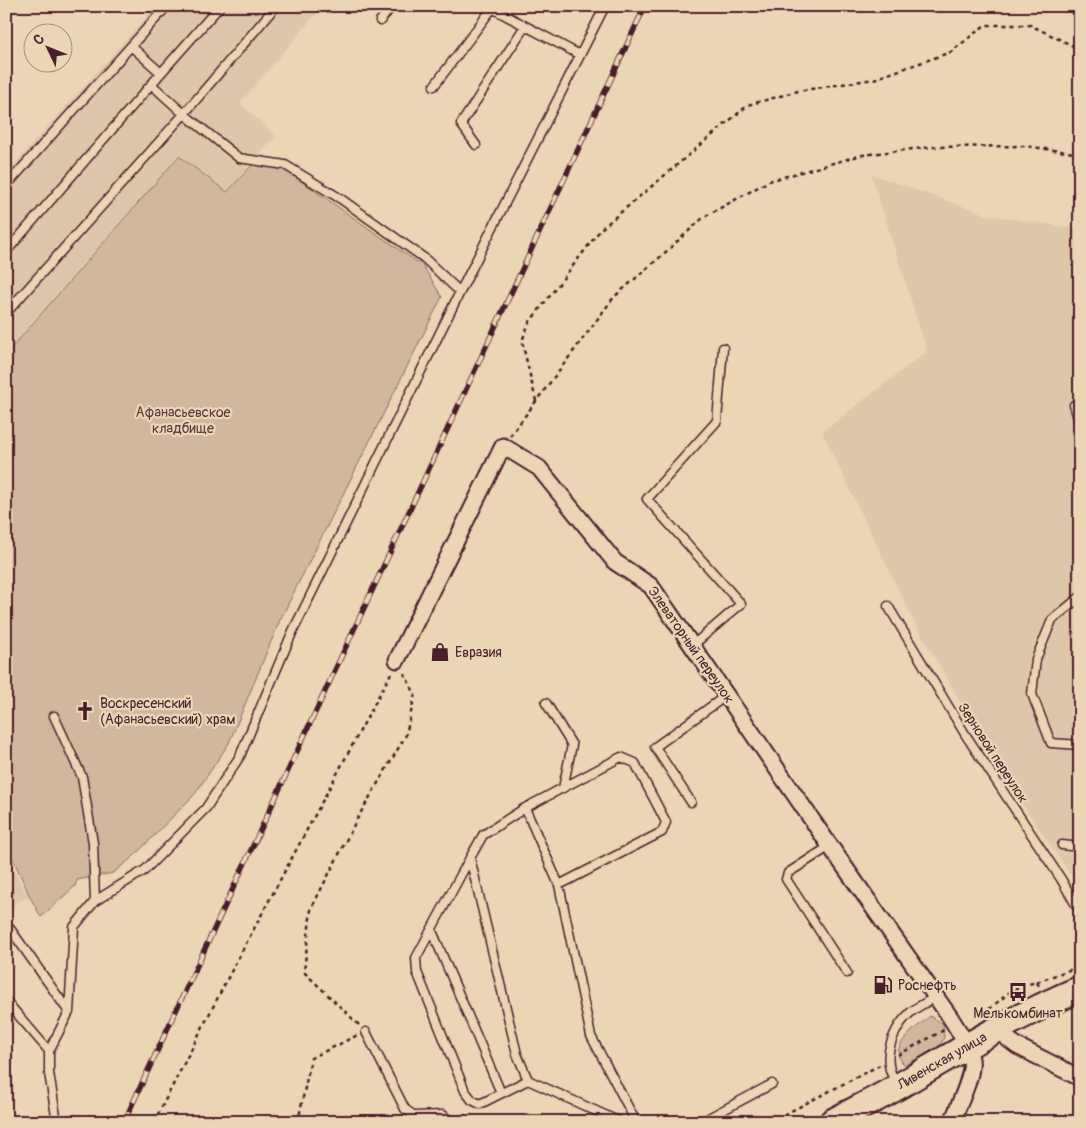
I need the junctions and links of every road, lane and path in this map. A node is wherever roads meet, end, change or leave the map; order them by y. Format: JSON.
{"nodes":[{"id":1,"x":167,"y":6,"type":"edge"},
{"id":2,"x":220,"y":6,"type":"edge"},
{"id":3,"x":276,"y":6,"type":"edge"},
{"id":4,"x":392,"y":6,"type":"edge"},
{"id":5,"x":605,"y":6,"type":"edge"},
{"id":6,"x":491,"y":7,"type":"edge"},
{"id":7,"x":380,"y":21,"type":"dead end"},
{"id":8,"x":525,"y":26,"type":"junction"},
{"id":9,"x":131,"y":46,"type":"junction"},
{"id":10,"x":580,"y":55,"type":"junction"},
{"id":11,"x":1080,"y":63,"type":"edge"},
{"id":12,"x":161,"y":73,"type":"junction"},
{"id":13,"x":151,"y":84,"type":"junction"},
{"id":14,"x":434,"y":86,"type":"dead end"},
{"id":15,"x":184,"y":114,"type":"junction"},
{"id":16,"x":476,"y":145,"type":"dead end"},
{"id":17,"x":1080,"y":154,"type":"edge"},
{"id":18,"x":6,"y":186,"type":"edge"},
{"id":19,"x":6,"y":252,"type":"edge"},
{"id":20,"x":460,"y":292,"type":"junction"},
{"id":21,"x":6,"y":313,"type":"edge"},
{"id":22,"x":723,"y":348,"type":"dead end"},
{"id":23,"x":536,"y":402,"type":"junction"},
{"id":24,"x":1074,"y":405,"type":"dead end"},
{"id":25,"x":1080,"y":424,"type":"edge"},
{"id":26,"x":503,"y":446,"type":"junction"},
{"id":27,"x":1080,"y":597,"type":"edge"},
{"id":28,"x":888,"y":606,"type":"dead end"},
{"id":29,"x":693,"y":645,"type":"junction"},
{"id":30,"x":397,"y":660,"type":"junction"},
{"id":31,"x":727,"y":695,"type":"junction"},
{"id":32,"x":546,"y":703,"type":"dead end"},
{"id":33,"x":54,"y":716,"type":"dead end"},
{"id":34,"x":1080,"y":745,"type":"edge"},
{"id":35,"x":562,"y":788,"type":"junction"},
{"id":36,"x":691,"y":802,"type":"dead end"},
{"id":37,"x":525,"y":808,"type":"junction"},
{"id":38,"x":1062,"y":845,"type":"dead end"},
{"id":39,"x":830,"y":846,"type":"junction"},
{"id":40,"x":1080,"y":847,"type":"edge"},
{"id":41,"x":470,"y":858,"type":"junction"},
{"id":42,"x":559,"y":885,"type":"junction"},
{"id":43,"x":95,"y":901,"type":"junction"},
{"id":44,"x":1080,"y":912,"type":"edge"},
{"id":45,"x":6,"y":922,"type":"edge"},
{"id":46,"x":432,"y":931,"type":"junction"},
{"id":47,"x":1080,"y":966,"type":"edge"},
{"id":48,"x":847,"y":972,"type":"dead end"},
{"id":49,"x":1080,"y":989,"type":"edge"},
{"id":50,"x":1042,"y":993,"type":"junction"},
{"id":51,"x":936,"y":997,"type":"junction"},
{"id":52,"x":6,"y":1001,"type":"edge"},
{"id":53,"x":69,"y":1012,"type":"junction"},
{"id":54,"x":990,"y":1022,"type":"junction"},
{"id":55,"x":366,"y":1032,"type":"junction"},
{"id":56,"x":960,"y":1035,"type":"junction"},
{"id":57,"x":49,"y":1051,"type":"junction"},
{"id":58,"x":889,"y":1060,"type":"junction"},
{"id":59,"x":1080,"y":1078,"type":"edge"},
{"id":60,"x":528,"y":1080,"type":"junction"},
{"id":61,"x":772,"y":1084,"type":"dead end"},
{"id":62,"x":898,"y":1087,"type":"junction"},
{"id":63,"x":502,"y":1093,"type":"junction"},
{"id":64,"x":57,"y":1122,"type":"edge"},
{"id":65,"x":154,"y":1122,"type":"edge"},
{"id":66,"x":298,"y":1122,"type":"edge"},
{"id":67,"x":451,"y":1122,"type":"edge"},
{"id":68,"x":620,"y":1122,"type":"edge"},
{"id":69,"x":636,"y":1122,"type":"edge"},
{"id":70,"x":701,"y":1122,"type":"edge"},
{"id":71,"x":770,"y":1122,"type":"edge"},
{"id":72,"x":832,"y":1122,"type":"edge"},
{"id":73,"x":952,"y":1122,"type":"edge"}],
"edges":[{"from":1,"to":9,"type":"lane"},
{"from":2,"to":12,"type":"lane"},
{"from":3,"to":15,"type":"lane"},
{"from":4,"to":7,"type":"lane"},
{"from":5,"to":10,"type":"lane"},
{"from":6,"to":8,"type":"lane"},
{"from":6,"to":14,"type":"lane"},
{"from":8,"to":10,"type":"lane"},
{"from":8,"to":16,"type":"lane"},
{"from":9,"to":12,"type":"lane"},
{"from":9,"to":18,"type":"lane"},
{"from":10,"to":20,"type":"lane"},
{"from":11,"to":23,"type":"path"},
{"from":12,"to":13,"type":"lane"},
{"from":13,"to":15,"type":"lane"},
{"from":13,"to":19,"type":"lane"},
{"from":15,"to":20,"type":"lane"},
{"from":15,"to":21,"type":"lane"},
{"from":17,"to":23,"type":"path"},
{"from":20,"to":43,"type":"lane"},
{"from":22,"to":29,"type":"lane"},
{"from":23,"to":26,"type":"path"},
{"from":24,"to":25,"type":"lane"},
{"from":26,"to":29,"type":"street","name":"Элеваторный переулок"},
{"from":26,"to":30,"type":"street"},
{"from":27,"to":34,"type":"lane"},
{"from":28,"to":44,"type":"lane","name":"Зерновой переулок"},
{"from":29,"to":31,"type":"street","name":"Элеваторный переулок"},
{"from":30,"to":55,"type":"path"},
{"from":30,"to":65,"type":"path"},
{"from":31,"to":36,"type":"lane"},
{"from":31,"to":39,"type":"street","name":"Элеваторный переулок"},
{"from":32,"to":35,"type":"lane"},
{"from":33,"to":43,"type":"lane"},
{"from":35,"to":37,"type":"lane"},
{"from":35,"to":42,"type":"lane"},
{"from":37,"to":41,"type":"lane"},
{"from":37,"to":42,"type":"lane"},
{"from":38,"to":40,"type":"lane"},
{"from":39,"to":48,"type":"lane"},
{"from":39,"to":51,"type":"street","name":"Элеваторный переулок"},
{"from":41,"to":46,"type":"lane"},
{"from":41,"to":60,"type":"lane"},
{"from":42,"to":69,"type":"lane"},
{"from":43,"to":53,"type":"lane"},
{"from":45,"to":53,"type":"lane"},
{"from":46,"to":63,"type":"lane"},
{"from":46,"to":63,"type":"lane"},
{"from":47,"to":50,"type":"path"},
{"from":49,"to":50,"type":"main road","name":"Ливенская улица"},
{"from":50,"to":54,"type":"main road","name":"Ливенская улица"},
{"from":50,"to":54,"type":"path"},
{"from":51,"to":56,"type":"street","name":"Элеваторный переулок"},
{"from":51,"to":58,"type":"lane"},
{"from":52,"to":57,"type":"lane"},
{"from":53,"to":57,"type":"lane"},
{"from":54,"to":56,"type":"main road","name":"Ливенская улица"},
{"from":54,"to":59,"type":"street"},
{"from":55,"to":66,"type":"path"},
{"from":55,"to":67,"type":"lane"},
{"from":56,"to":58,"type":"path"},
{"from":56,"to":62,"type":"main road","name":"Ливенская улица"},
{"from":56,"to":73,"type":"street"},
{"from":57,"to":64,"type":"lane"},
{"from":58,"to":62,"type":"lane"},
{"from":58,"to":71,"type":"path"},
{"from":60,"to":63,"type":"lane"},
{"from":60,"to":68,"type":"lane"},
{"from":61,"to":70,"type":"lane"},
{"from":62,"to":72,"type":"main road","name":"Ливенская улица"}]}
